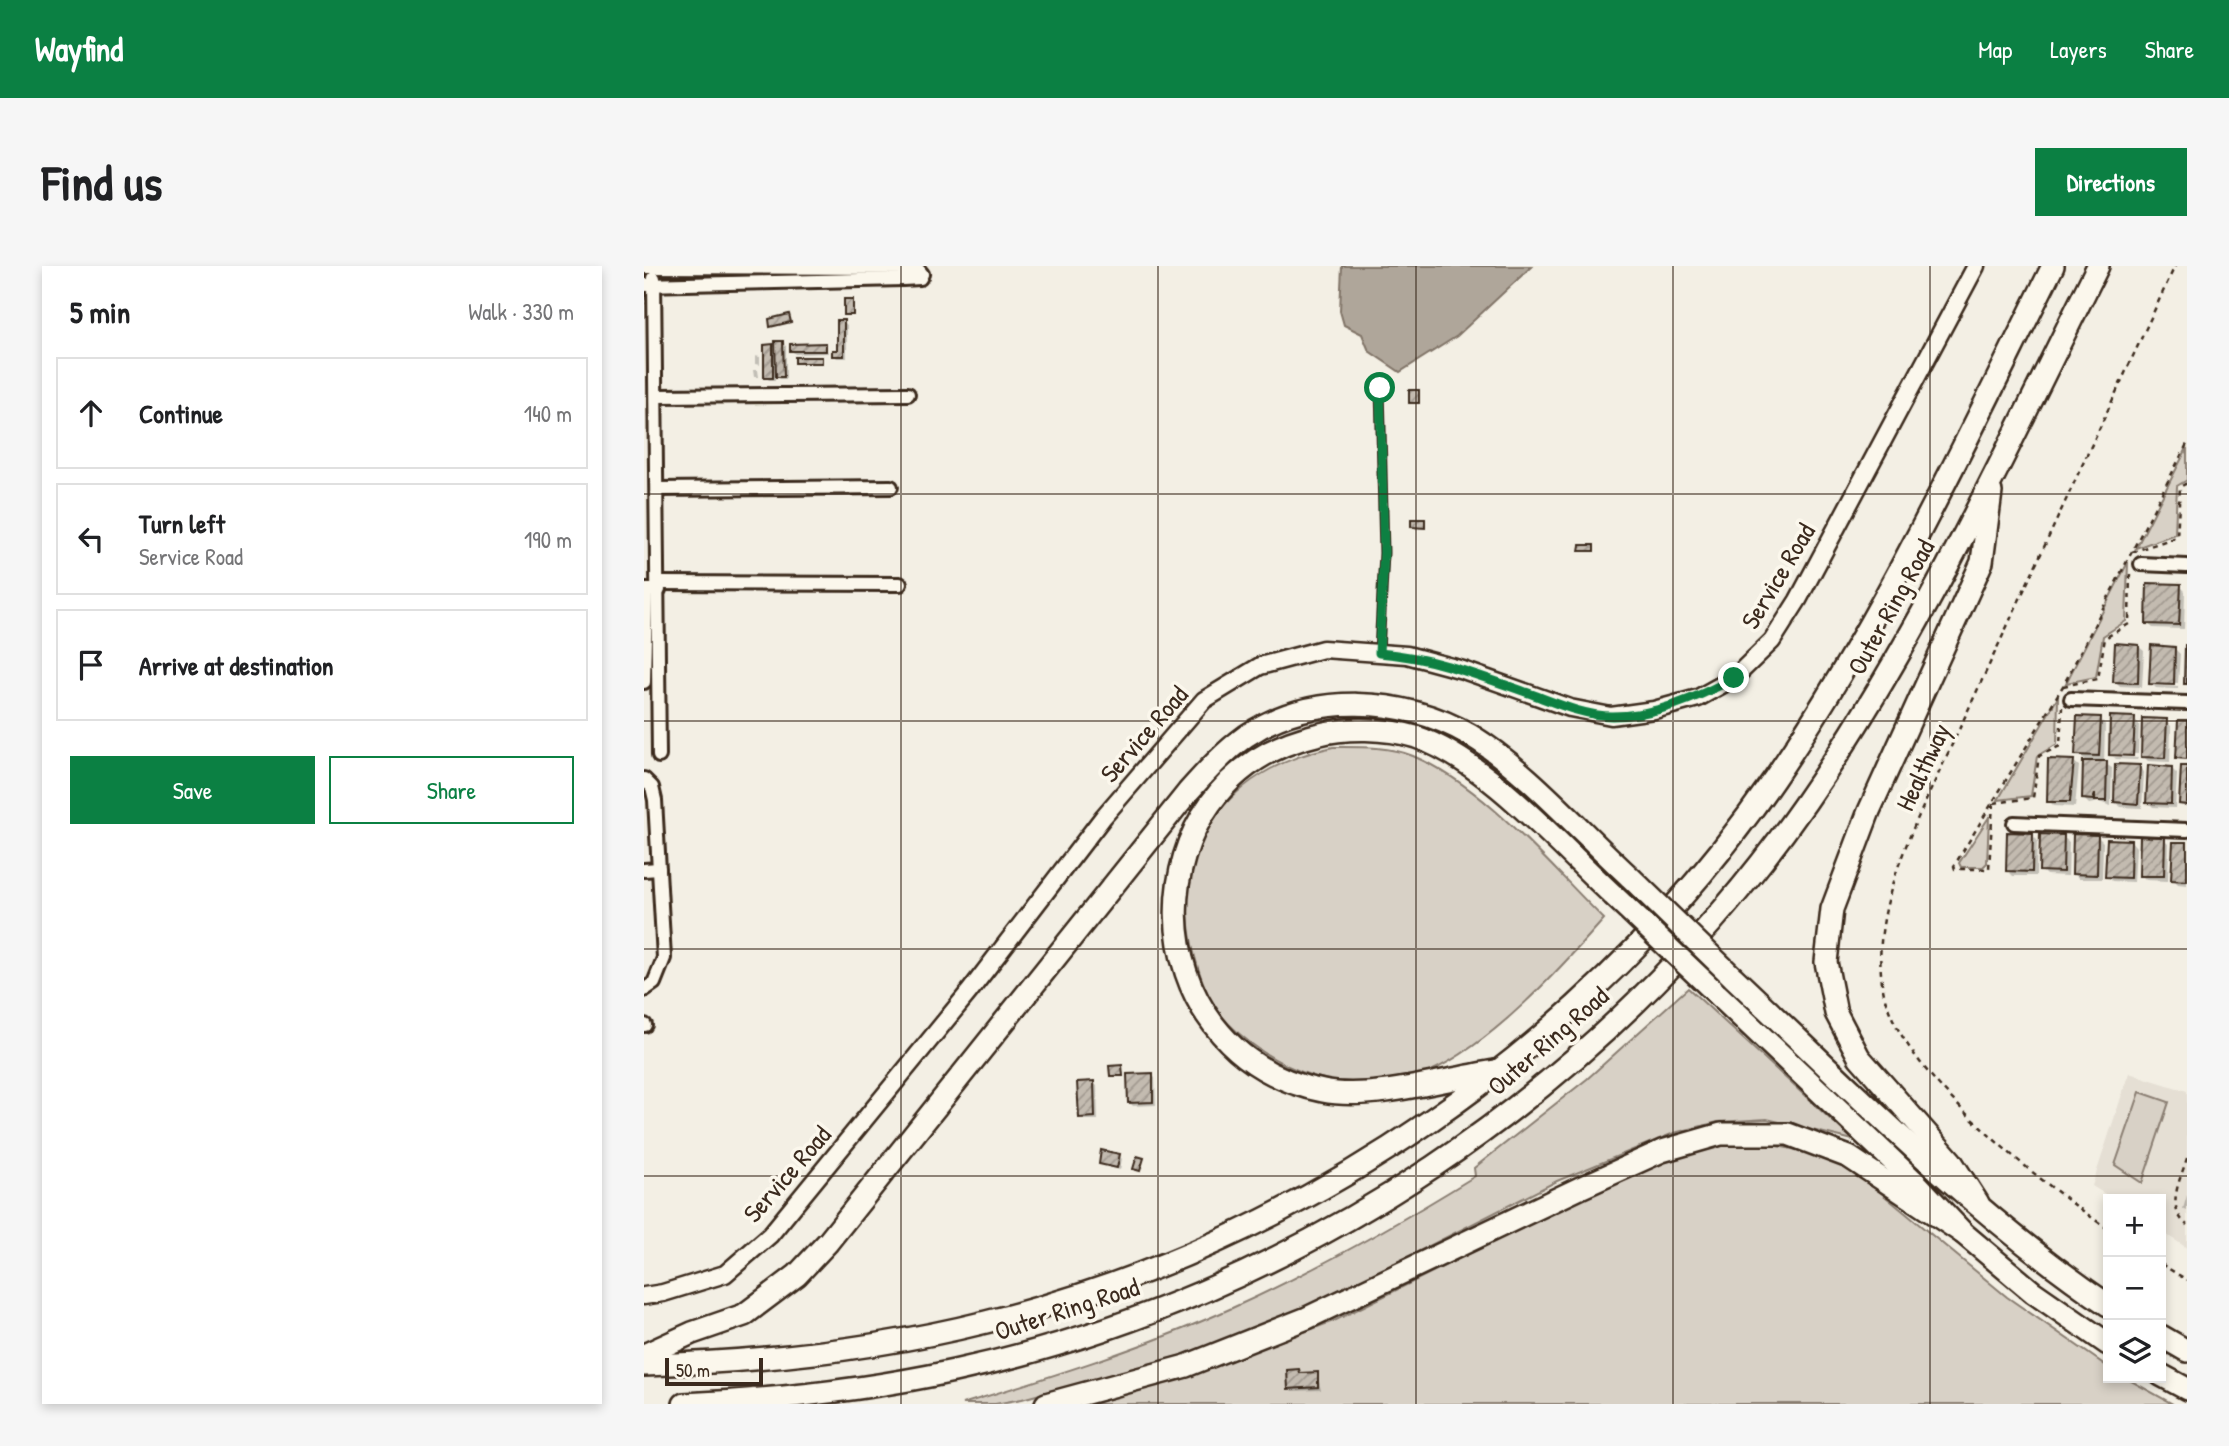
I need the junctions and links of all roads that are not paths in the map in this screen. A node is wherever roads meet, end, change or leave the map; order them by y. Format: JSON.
{"nodes":[{"id":1,"x":1976,"y":266,"type":"edge"},
{"id":2,"x":2053,"y":266,"type":"edge"},
{"id":3,"x":2098,"y":266,"type":"edge"},
{"id":4,"x":649,"y":267,"type":"edge"},
{"id":5,"x":792,"y":267,"type":"edge"},
{"id":6,"x":909,"y":267,"type":"edge"},
{"id":7,"x":792,"y":284,"type":"junction"},
{"id":8,"x":649,"y":285,"type":"edge"},
{"id":9,"x":1380,"y":388,"type":"dead end"},
{"id":10,"x":908,"y":394,"type":"dead end"},
{"id":11,"x":656,"y":396,"type":"junction"},
{"id":12,"x":1993,"y":475,"type":"junction"},
{"id":13,"x":891,"y":487,"type":"dead end"},
{"id":14,"x":658,"y":489,"type":"junction"},
{"id":15,"x":2141,"y":564,"type":"dead end"},
{"id":16,"x":2187,"y":566,"type":"edge"},
{"id":17,"x":644,"y":575,"type":"edge"},
{"id":18,"x":900,"y":584,"type":"dead end"},
{"id":19,"x":653,"y":585,"type":"edge"},
{"id":20,"x":1379,"y":653,"type":"junction"},
{"id":21,"x":644,"y":682,"type":"edge"},
{"id":22,"x":2071,"y":699,"type":"dead end"},
{"id":23,"x":2187,"y":704,"type":"edge"},
{"id":24,"x":659,"y":756,"type":"dead end"},
{"id":25,"x":644,"y":779,"type":"edge"},
{"id":26,"x":2014,"y":823,"type":"dead end"},
{"id":27,"x":2187,"y":830,"type":"edge"},
{"id":28,"x":659,"y":869,"type":"junction"},
{"id":29,"x":644,"y":870,"type":"edge"},
{"id":30,"x":644,"y":990,"type":"edge"},
{"id":31,"x":1499,"y":1070,"type":"junction"},
{"id":32,"x":1978,"y":1203,"type":"junction"},
{"id":33,"x":1963,"y":1233,"type":"junction"},
{"id":34,"x":644,"y":1296,"type":"edge"},
{"id":35,"x":2103,"y":1301,"type":"edge"},
{"id":36,"x":2166,"y":1339,"type":"edge"},
{"id":37,"x":2103,"y":1341,"type":"edge"},
{"id":38,"x":2187,"y":1351,"type":"edge"},
{"id":39,"x":644,"y":1355,"type":"edge"},
{"id":40,"x":644,"y":1365,"type":"edge"},
{"id":41,"x":2166,"y":1378,"type":"edge"},
{"id":42,"x":2187,"y":1388,"type":"edge"},
{"id":43,"x":684,"y":1404,"type":"edge"},
{"id":44,"x":1046,"y":1404,"type":"edge"}],
"edges":[{"from":1,"to":20,"type":"main road","name":"Service Road"},
{"from":2,"to":31,"type":"highway","name":"Outer Ring Road"},
{"from":3,"to":12,"type":"highway","name":"Outer Ring Road"},
{"from":4,"to":5,"type":"street"},
{"from":4,"to":8,"type":"street"},
{"from":5,"to":6,"type":"street"},
{"from":5,"to":7,"type":"street"},
{"from":6,"to":7,"type":"street"},
{"from":7,"to":8,"type":"street"},
{"from":8,"to":11,"type":"street"},
{"from":9,"to":20,"type":"lane"},
{"from":10,"to":11,"type":"street"},
{"from":11,"to":14,"type":"street"},
{"from":12,"to":32,"type":"highway"},
{"from":12,"to":43,"type":"highway","name":"Outer Ring Road"},
{"from":13,"to":14,"type":"street"},
{"from":14,"to":19,"type":"street"},
{"from":15,"to":16,"type":"street"},
{"from":17,"to":19,"type":"street"},
{"from":18,"to":19,"type":"street"},
{"from":19,"to":21,"type":"street"},
{"from":19,"to":24,"type":"street"},
{"from":20,"to":34,"type":"main road","name":"Service Road"},
{"from":22,"to":23,"type":"street"},
{"from":25,"to":28,"type":"street"},
{"from":26,"to":27,"type":"street"},
{"from":28,"to":29,"type":"street"},
{"from":28,"to":30,"type":"street"},
{"from":31,"to":33,"type":"highway","bridge":true},
{"from":31,"to":40,"type":"highway","name":"Outer Ring Road"},
{"from":32,"to":35,"type":"highway"},
{"from":32,"to":39,"type":"highway","bridge":true},
{"from":33,"to":37,"type":"highway"},
{"from":33,"to":44,"type":"highway"},
{"from":36,"to":38,"type":"highway"},
{"from":41,"to":42,"type":"highway"}]}
